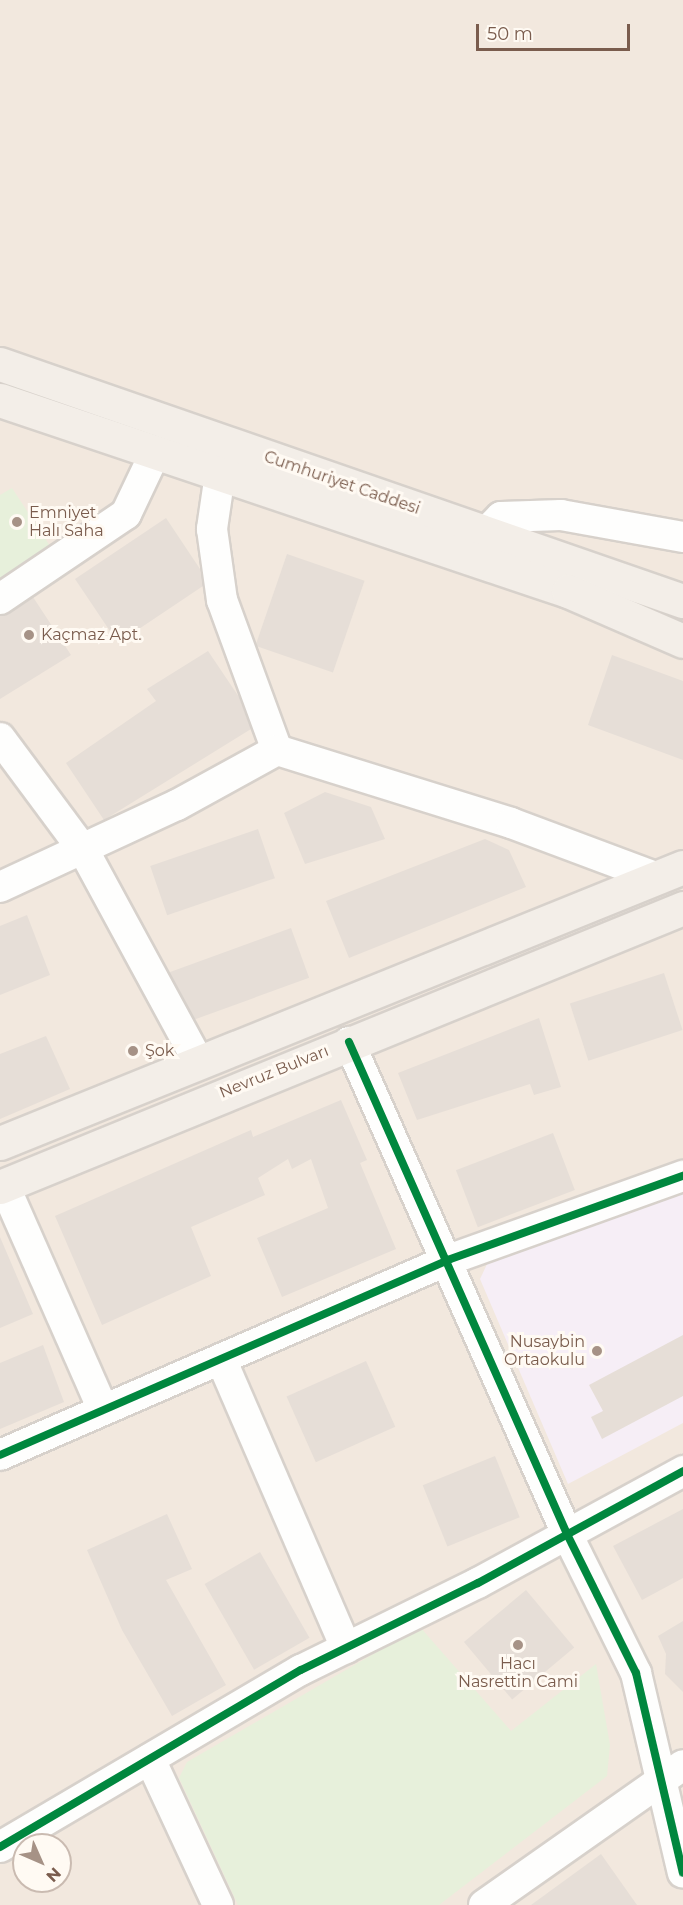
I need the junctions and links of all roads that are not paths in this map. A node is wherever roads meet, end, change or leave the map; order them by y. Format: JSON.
{"nodes":[{"id":1,"x":0,"y":364,"type":"edge"},
{"id":2,"x":0,"y":400,"type":"edge"},
{"id":3,"x":155,"y":453,"type":"junction"},
{"id":4,"x":227,"y":459,"type":"junction"},
{"id":5,"x":486,"y":532,"type":"junction"},
{"id":6,"x":683,"y":537,"type":"edge"},
{"id":7,"x":0,"y":599,"type":"edge"},
{"id":8,"x":683,"y":601,"type":"edge"},
{"id":9,"x":683,"y":641,"type":"edge"},
{"id":10,"x":0,"y":738,"type":"edge"},
{"id":11,"x":277,"y":750,"type":"junction"},
{"id":12,"x":84,"y":851,"type":"junction"},
{"id":13,"x":671,"y":873,"type":"edge"},
{"id":14,"x":0,"y":887,"type":"edge"},
{"id":15,"x":683,"y":908,"type":"edge"},
{"id":16,"x":349,"y":1042,"type":"junction"},
{"id":17,"x":198,"y":1061,"type":"junction"},
{"id":18,"x":0,"y":1143,"type":"edge"},
{"id":19,"x":683,"y":1176,"type":"edge"},
{"id":20,"x":2,"y":1186,"type":"edge"},
{"id":21,"x":448,"y":1260,"type":"junction"},
{"id":22,"x":221,"y":1359,"type":"junction"},
{"id":23,"x":103,"y":1409,"type":"junction"},
{"id":24,"x":0,"y":1455,"type":"edge"},
{"id":25,"x":683,"y":1471,"type":"edge"},
{"id":26,"x":567,"y":1534,"type":"junction"},
{"id":27,"x":346,"y":1648,"type":"junction"},
{"id":28,"x":150,"y":1759,"type":"junction"},
{"id":29,"x":672,"y":1772,"type":"edge"},
{"id":30,"x":0,"y":1847,"type":"edge"},
{"id":31,"x":683,"y":1873,"type":"edge"},
{"id":32,"x":218,"y":1905,"type":"edge"},
{"id":33,"x":484,"y":1905,"type":"edge"}],
"edges":[{"from":1,"to":4,"type":"main road","name":"Cumhuriyet Caddesi"},
{"from":2,"to":3,"type":"main road"},
{"from":3,"to":4,"type":"main road"},
{"from":3,"to":7,"type":"street"},
{"from":4,"to":5,"type":"main road","name":"Cumhuriyet Caddesi"},
{"from":4,"to":9,"type":"main road"},
{"from":4,"to":11,"type":"street"},
{"from":5,"to":6,"type":"street"},
{"from":5,"to":8,"type":"main road","name":"Cumhuriyet Caddesi"},
{"from":10,"to":12,"type":"street"},
{"from":11,"to":12,"type":"street"},
{"from":11,"to":13,"type":"street"},
{"from":12,"to":14,"type":"street"},
{"from":12,"to":17,"type":"street"},
{"from":13,"to":17,"type":"main road"},
{"from":15,"to":16,"type":"main road","name":"Nevruz Bulvarı"},
{"from":16,"to":20,"type":"main road","name":"Nevruz Bulvarı"},
{"from":16,"to":21,"type":"street"},
{"from":17,"to":18,"type":"main road"},
{"from":19,"to":21,"type":"street"},
{"from":20,"to":23,"type":"street"},
{"from":21,"to":22,"type":"street"},
{"from":21,"to":26,"type":"street"},
{"from":22,"to":23,"type":"street"},
{"from":22,"to":27,"type":"street"},
{"from":23,"to":24,"type":"street"},
{"from":25,"to":26,"type":"street"},
{"from":26,"to":27,"type":"street"},
{"from":26,"to":29,"type":"street"},
{"from":27,"to":28,"type":"street"},
{"from":28,"to":30,"type":"street"},
{"from":28,"to":32,"type":"street"},
{"from":29,"to":31,"type":"street"},
{"from":29,"to":33,"type":"street"}]}
